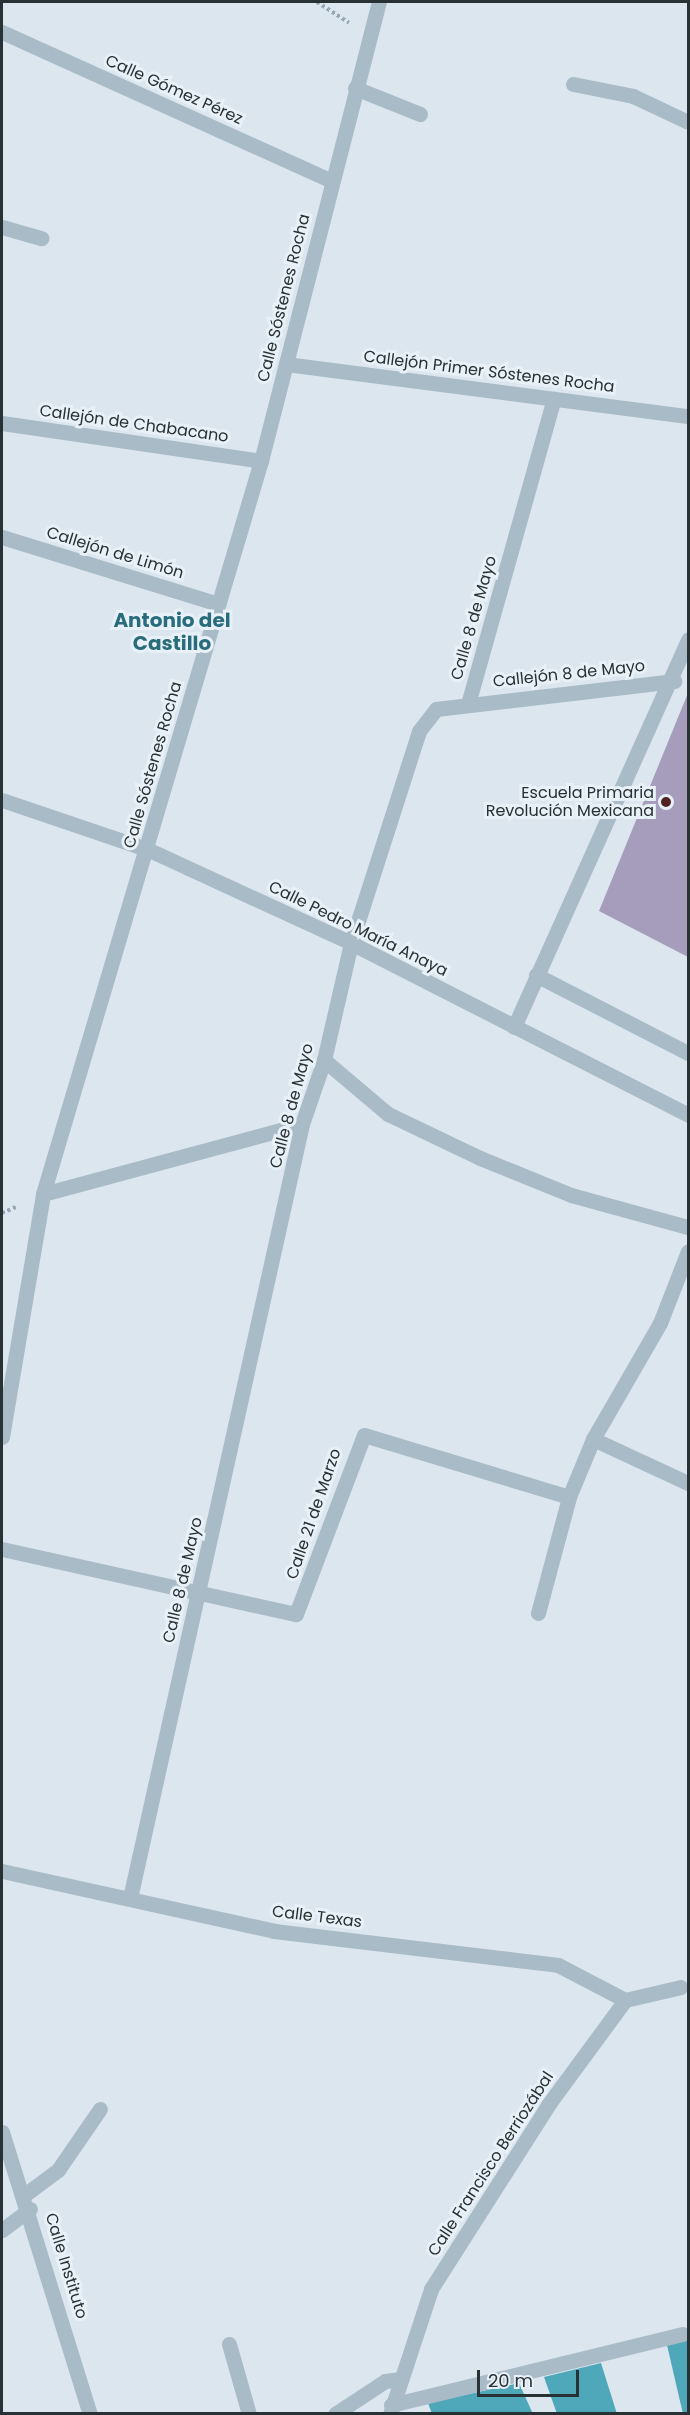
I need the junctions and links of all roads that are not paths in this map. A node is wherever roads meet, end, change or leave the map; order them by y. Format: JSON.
{"nodes":[{"id":1,"x":379,"y":2,"type":"edge"},
{"id":2,"x":2,"y":32,"type":"edge"},
{"id":3,"x":573,"y":84,"type":"dead end"},
{"id":4,"x":355,"y":88,"type":"junction"},
{"id":5,"x":420,"y":114,"type":"dead end"},
{"id":6,"x":688,"y":122,"type":"edge"},
{"id":7,"x":332,"y":181,"type":"junction"},
{"id":8,"x":2,"y":227,"type":"edge"},
{"id":9,"x":41,"y":238,"type":"dead end"},
{"id":10,"x":286,"y":364,"type":"junction"},
{"id":11,"x":554,"y":399,"type":"junction"},
{"id":12,"x":688,"y":416,"type":"edge"},
{"id":13,"x":2,"y":423,"type":"edge"},
{"id":14,"x":261,"y":461,"type":"junction"},
{"id":15,"x":2,"y":537,"type":"edge"},
{"id":16,"x":218,"y":604,"type":"junction"},
{"id":17,"x":688,"y":639,"type":"edge"},
{"id":18,"x":674,"y":681,"type":"junction"},
{"id":19,"x":468,"y":704,"type":"junction"},
{"id":20,"x":2,"y":800,"type":"edge"},
{"id":21,"x":147,"y":849,"type":"junction"},
{"id":22,"x":351,"y":943,"type":"junction"},
{"id":23,"x":536,"y":975,"type":"junction"},
{"id":24,"x":514,"y":1027,"type":"junction"},
{"id":25,"x":688,"y":1053,"type":"edge"},
{"id":26,"x":324,"y":1060,"type":"junction"},
{"id":27,"x":688,"y":1115,"type":"edge"},
{"id":28,"x":302,"y":1124,"type":"junction"},
{"id":29,"x":44,"y":1194,"type":"junction"},
{"id":30,"x":688,"y":1227,"type":"edge"},
{"id":31,"x":688,"y":1251,"type":"edge"},
{"id":32,"x":2,"y":1437,"type":"edge"},
{"id":33,"x":593,"y":1439,"type":"junction"},
{"id":34,"x":688,"y":1483,"type":"edge"},
{"id":35,"x":569,"y":1497,"type":"junction"},
{"id":36,"x":2,"y":1549,"type":"edge"},
{"id":37,"x":199,"y":1594,"type":"junction"},
{"id":38,"x":538,"y":1613,"type":"dead end"},
{"id":39,"x":2,"y":1871,"type":"edge"},
{"id":40,"x":130,"y":1898,"type":"junction"},
{"id":41,"x":681,"y":1987,"type":"dead end"},
{"id":42,"x":625,"y":2000,"type":"junction"},
{"id":43,"x":100,"y":2109,"type":"dead end"},
{"id":44,"x":2,"y":2132,"type":"edge"},
{"id":45,"x":26,"y":2202,"type":"junction"},
{"id":46,"x":2,"y":2229,"type":"edge"},
{"id":47,"x":682,"y":2334,"type":"dead end"},
{"id":48,"x":229,"y":2344,"type":"dead end"},
{"id":49,"x":401,"y":2379,"type":"junction"},
{"id":50,"x":391,"y":2409,"type":"edge"},
{"id":51,"x":90,"y":2414,"type":"edge"},
{"id":52,"x":249,"y":2414,"type":"edge"},
{"id":53,"x":335,"y":2414,"type":"edge"}],
"edges":[{"from":1,"to":4,"type":"street","name":"Calle Sóstenes Rocha"},
{"from":2,"to":7,"type":"street","name":"Calle Gómez Pérez"},
{"from":3,"to":6,"type":"street"},
{"from":4,"to":5,"type":"street"},
{"from":4,"to":7,"type":"street","name":"Calle Sóstenes Rocha"},
{"from":7,"to":10,"type":"street","name":"Calle Sóstenes Rocha"},
{"from":8,"to":9,"type":"street"},
{"from":10,"to":11,"type":"street","name":"Callejón Primer Sóstenes Rocha"},
{"from":10,"to":14,"type":"street","name":"Calle Sóstenes Rocha"},
{"from":11,"to":12,"type":"street","name":"Callejón Primer Sóstenes Rocha"},
{"from":11,"to":19,"type":"street","name":"Calle 8 de Mayo"},
{"from":13,"to":14,"type":"street","name":"Callejón de Chabacano"},
{"from":14,"to":16,"type":"street","name":"Calle Sóstenes Rocha"},
{"from":15,"to":16,"type":"street","name":"Callejón de Limón"},
{"from":16,"to":21,"type":"street","name":"Calle Sóstenes Rocha"},
{"from":17,"to":18,"type":"street"},
{"from":18,"to":19,"type":"street","name":"Callejón 8 de Mayo"},
{"from":18,"to":23,"type":"street"},
{"from":19,"to":22,"type":"street","name":"Calle 8 de Mayo"},
{"from":20,"to":21,"type":"street","name":"Calle Pedro María Anaya"},
{"from":21,"to":22,"type":"street","name":"Calle Pedro María Anaya"},
{"from":21,"to":29,"type":"street","name":"Calle Sóstenes Rocha"},
{"from":22,"to":24,"type":"street","name":"Calle Pedro María Anaya"},
{"from":22,"to":26,"type":"street","name":"Calle 8 de Mayo"},
{"from":23,"to":24,"type":"street"},
{"from":23,"to":25,"type":"street"},
{"from":24,"to":27,"type":"street","name":"Calle Pedro María Anaya"},
{"from":26,"to":28,"type":"street","name":"Calle 8 de Mayo"},
{"from":26,"to":30,"type":"street"},
{"from":28,"to":29,"type":"street"},
{"from":28,"to":37,"type":"street","name":"Calle 8 de Mayo"},
{"from":29,"to":32,"type":"street","name":"Calle Sóstenes Rocha"},
{"from":31,"to":33,"type":"street"},
{"from":33,"to":34,"type":"street"},
{"from":33,"to":35,"type":"street"},
{"from":35,"to":37,"type":"street","name":"Calle 21 de Marzo"},
{"from":35,"to":38,"type":"street"},
{"from":36,"to":37,"type":"street"},
{"from":37,"to":40,"type":"street","name":"Calle 8 de Mayo"},
{"from":39,"to":40,"type":"street","name":"Calle Texas"},
{"from":40,"to":42,"type":"street","name":"Calle Texas"},
{"from":41,"to":42,"type":"street"},
{"from":42,"to":49,"type":"street","name":"Calle Francisco Berriozábal"},
{"from":43,"to":45,"type":"street"},
{"from":44,"to":45,"type":"street","name":"Calle Instituto"},
{"from":45,"to":46,"type":"street"},
{"from":45,"to":51,"type":"street","name":"Calle Instituto"},
{"from":47,"to":50,"type":"street"},
{"from":48,"to":52,"type":"street"},
{"from":49,"to":50,"type":"street","name":"Calle Francisco Berriozábal"},
{"from":49,"to":53,"type":"street"}]}
